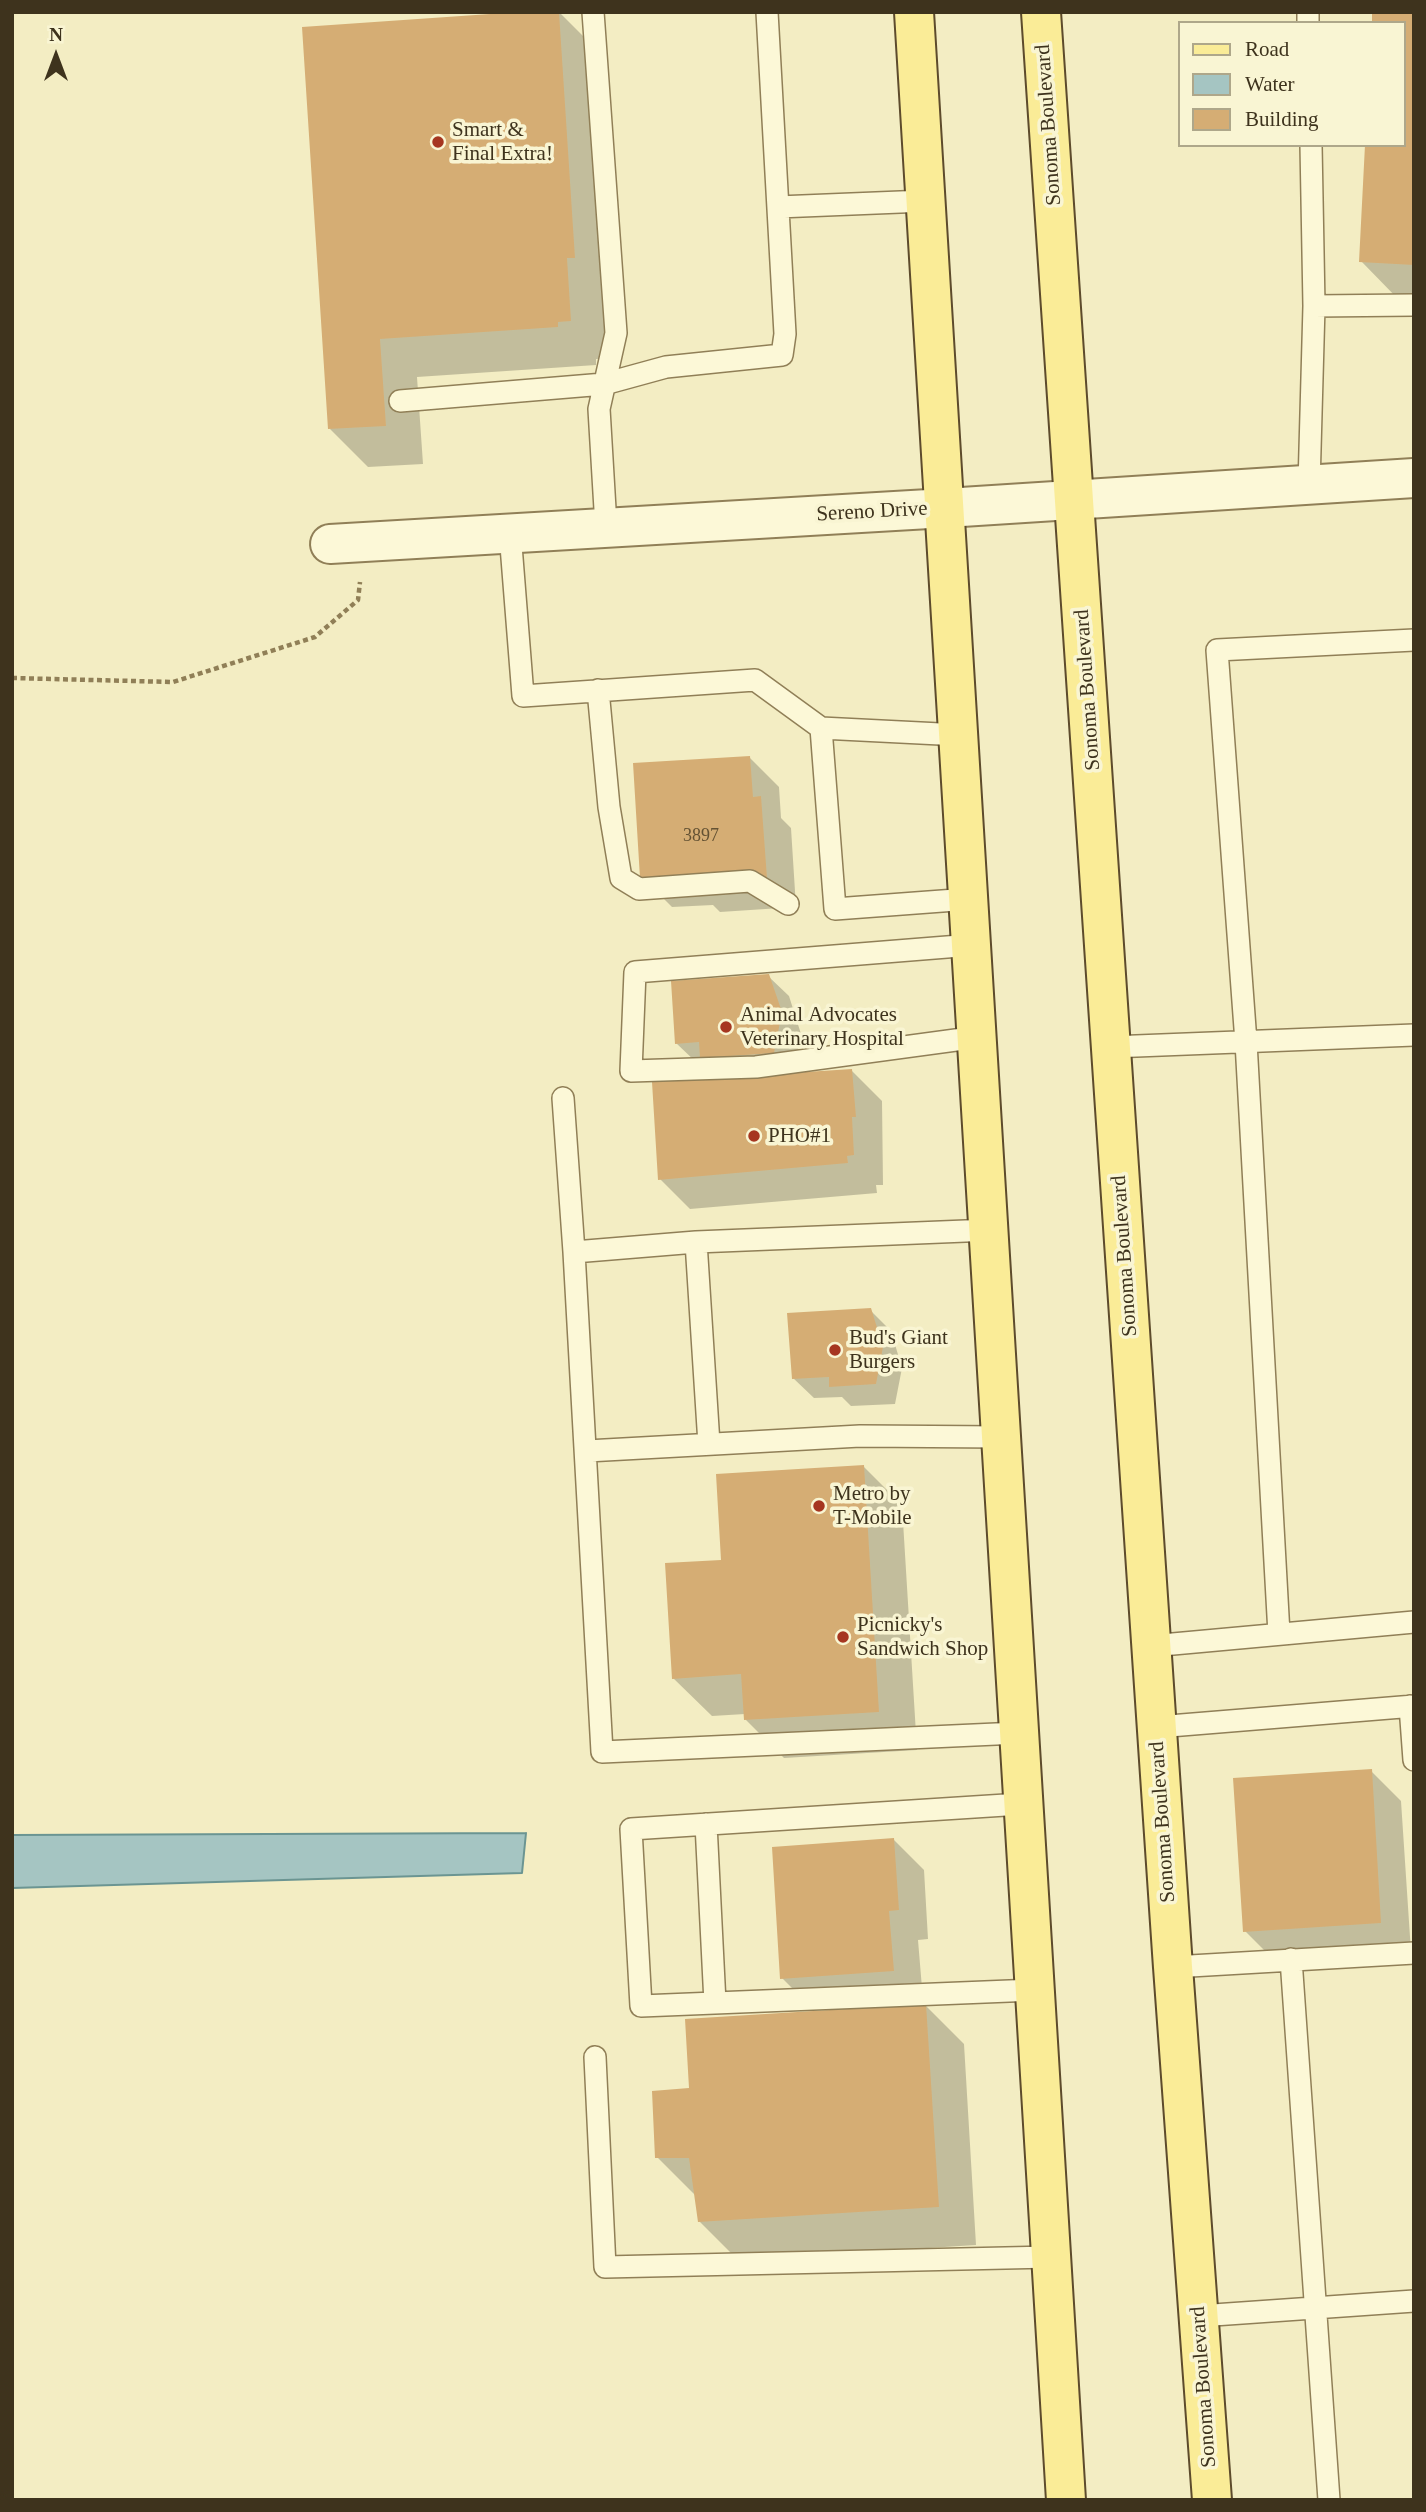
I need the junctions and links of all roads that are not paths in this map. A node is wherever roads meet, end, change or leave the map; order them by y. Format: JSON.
{"nodes":[{"id":1,"x":593,"y":12,"type":"edge"},
{"id":2,"x":767,"y":12,"type":"edge"},
{"id":3,"x":914,"y":12,"type":"edge"},
{"id":4,"x":1041,"y":12,"type":"edge"},
{"id":5,"x":1311,"y":147,"type":"edge"},
{"id":6,"x":925,"y":201,"type":"junction"},
{"id":7,"x":778,"y":207,"type":"junction"},
{"id":8,"x":1414,"y":305,"type":"edge"},
{"id":9,"x":1314,"y":306,"type":"junction"},
{"id":10,"x":604,"y":384,"type":"junction"},
{"id":11,"x":400,"y":401,"type":"dead end"},
{"id":12,"x":1414,"y":478,"type":"edge"},
{"id":13,"x":1309,"y":485,"type":"junction"},
{"id":14,"x":1075,"y":499,"type":"junction"},
{"id":15,"x":946,"y":508,"type":"junction"},
{"id":16,"x":606,"y":526,"type":"junction"},
{"id":17,"x":510,"y":533,"type":"junction"},
{"id":18,"x":346,"y":544,"type":"road end"},
{"id":19,"x":1414,"y":640,"type":"edge"},
{"id":20,"x":598,"y":690,"type":"junction"},
{"id":21,"x":821,"y":728,"type":"junction"},
{"id":22,"x":960,"y":735,"type":"junction"},
{"id":23,"x":969,"y":899,"type":"junction"},
{"id":24,"x":788,"y":904,"type":"dead end"},
{"id":25,"x":972,"y":946,"type":"junction"},
{"id":26,"x":1414,"y":1035,"type":"edge"},
{"id":27,"x":978,"y":1037,"type":"junction"},
{"id":28,"x":1246,"y":1042,"type":"junction"},
{"id":29,"x":1111,"y":1047,"type":"junction"},
{"id":30,"x":563,"y":1098,"type":"dead end"},
{"id":31,"x":990,"y":1230,"type":"junction"},
{"id":32,"x":696,"y":1242,"type":"junction"},
{"id":33,"x":573,"y":1252,"type":"junction"},
{"id":34,"x":1002,"y":1437,"type":"junction"},
{"id":35,"x":709,"y":1444,"type":"junction"},
{"id":36,"x":587,"y":1451,"type":"junction"},
{"id":37,"x":1414,"y":1622,"type":"edge"},
{"id":38,"x":1279,"y":1634,"type":"junction"},
{"id":39,"x":1151,"y":1646,"type":"junction"},
{"id":40,"x":1412,"y":1706,"type":"edge"},
{"id":41,"x":1157,"y":1727,"type":"junction"},
{"id":42,"x":1017,"y":1733,"type":"junction"},
{"id":43,"x":1414,"y":1760,"type":"edge"},
{"id":44,"x":1021,"y":1804,"type":"junction"},
{"id":45,"x":706,"y":1824,"type":"junction"},
{"id":46,"x":1414,"y":1953,"type":"edge"},
{"id":47,"x":1291,"y":1959,"type":"junction"},
{"id":48,"x":1172,"y":1967,"type":"junction"},
{"id":49,"x":1034,"y":1990,"type":"junction"},
{"id":50,"x":715,"y":2003,"type":"junction"},
{"id":51,"x":595,"y":2057,"type":"dead end"},
{"id":52,"x":1050,"y":2256,"type":"junction"},
{"id":53,"x":1414,"y":2301,"type":"edge"},
{"id":54,"x":1316,"y":2308,"type":"junction"},
{"id":55,"x":1199,"y":2316,"type":"junction"},
{"id":56,"x":1066,"y":2500,"type":"edge"},
{"id":57,"x":1212,"y":2500,"type":"edge"},
{"id":58,"x":1329,"y":2500,"type":"edge"}],
"edges":[{"from":1,"to":10,"type":"lane"},
{"from":2,"to":7,"type":"lane"},
{"from":3,"to":6,"type":"main road"},
{"from":4,"to":14,"type":"main road","name":"Sonoma Boulevard"},
{"from":5,"to":9,"type":"lane"},
{"from":6,"to":7,"type":"lane"},
{"from":6,"to":15,"type":"main road"},
{"from":7,"to":10,"type":"lane"},
{"from":8,"to":9,"type":"lane"},
{"from":9,"to":13,"type":"lane"},
{"from":10,"to":11,"type":"lane"},
{"from":10,"to":16,"type":"lane"},
{"from":12,"to":13,"type":"street","name":"Sereno Drive"},
{"from":13,"to":14,"type":"street","name":"Sereno Drive"},
{"from":14,"to":15,"type":"street","name":"Sereno Drive"},
{"from":14,"to":29,"type":"main road","name":"Sonoma Boulevard"},
{"from":15,"to":16,"type":"street","name":"Sereno Drive"},
{"from":15,"to":22,"type":"main road"},
{"from":16,"to":17,"type":"street","name":"Sereno Drive"},
{"from":17,"to":18,"type":"street","name":"Sereno Drive"},
{"from":17,"to":20,"type":"lane"},
{"from":19,"to":28,"type":"lane"},
{"from":20,"to":21,"type":"lane"},
{"from":20,"to":24,"type":"lane"},
{"from":21,"to":22,"type":"lane"},
{"from":21,"to":23,"type":"lane"},
{"from":22,"to":23,"type":"main road"},
{"from":23,"to":25,"type":"main road"},
{"from":25,"to":27,"type":"main road"},
{"from":25,"to":27,"type":"lane"},
{"from":26,"to":28,"type":"lane"},
{"from":27,"to":31,"type":"main road"},
{"from":28,"to":29,"type":"lane"},
{"from":28,"to":38,"type":"lane"},
{"from":29,"to":39,"type":"main road","name":"Sonoma Boulevard"},
{"from":30,"to":33,"type":"lane"},
{"from":31,"to":32,"type":"lane"},
{"from":31,"to":34,"type":"main road"},
{"from":32,"to":33,"type":"lane"},
{"from":32,"to":35,"type":"lane"},
{"from":33,"to":36,"type":"lane"},
{"from":34,"to":35,"type":"lane"},
{"from":34,"to":42,"type":"main road"},
{"from":35,"to":36,"type":"lane"},
{"from":36,"to":42,"type":"lane"},
{"from":37,"to":38,"type":"lane"},
{"from":38,"to":39,"type":"lane"},
{"from":39,"to":41,"type":"main road","name":"Sonoma Boulevard"},
{"from":40,"to":41,"type":"lane"},
{"from":40,"to":43,"type":"lane"},
{"from":41,"to":48,"type":"main road","name":"Sonoma Boulevard"},
{"from":42,"to":44,"type":"main road"},
{"from":44,"to":45,"type":"lane"},
{"from":44,"to":49,"type":"main road"},
{"from":45,"to":50,"type":"lane"},
{"from":45,"to":50,"type":"lane"},
{"from":46,"to":47,"type":"lane"},
{"from":47,"to":48,"type":"lane"},
{"from":47,"to":54,"type":"lane"},
{"from":48,"to":55,"type":"main road","name":"Sonoma Boulevard"},
{"from":49,"to":50,"type":"lane"},
{"from":49,"to":52,"type":"main road"},
{"from":51,"to":52,"type":"lane"},
{"from":52,"to":56,"type":"main road"},
{"from":53,"to":54,"type":"lane"},
{"from":54,"to":55,"type":"lane"},
{"from":54,"to":58,"type":"lane"},
{"from":55,"to":57,"type":"main road","name":"Sonoma Boulevard"}]}
